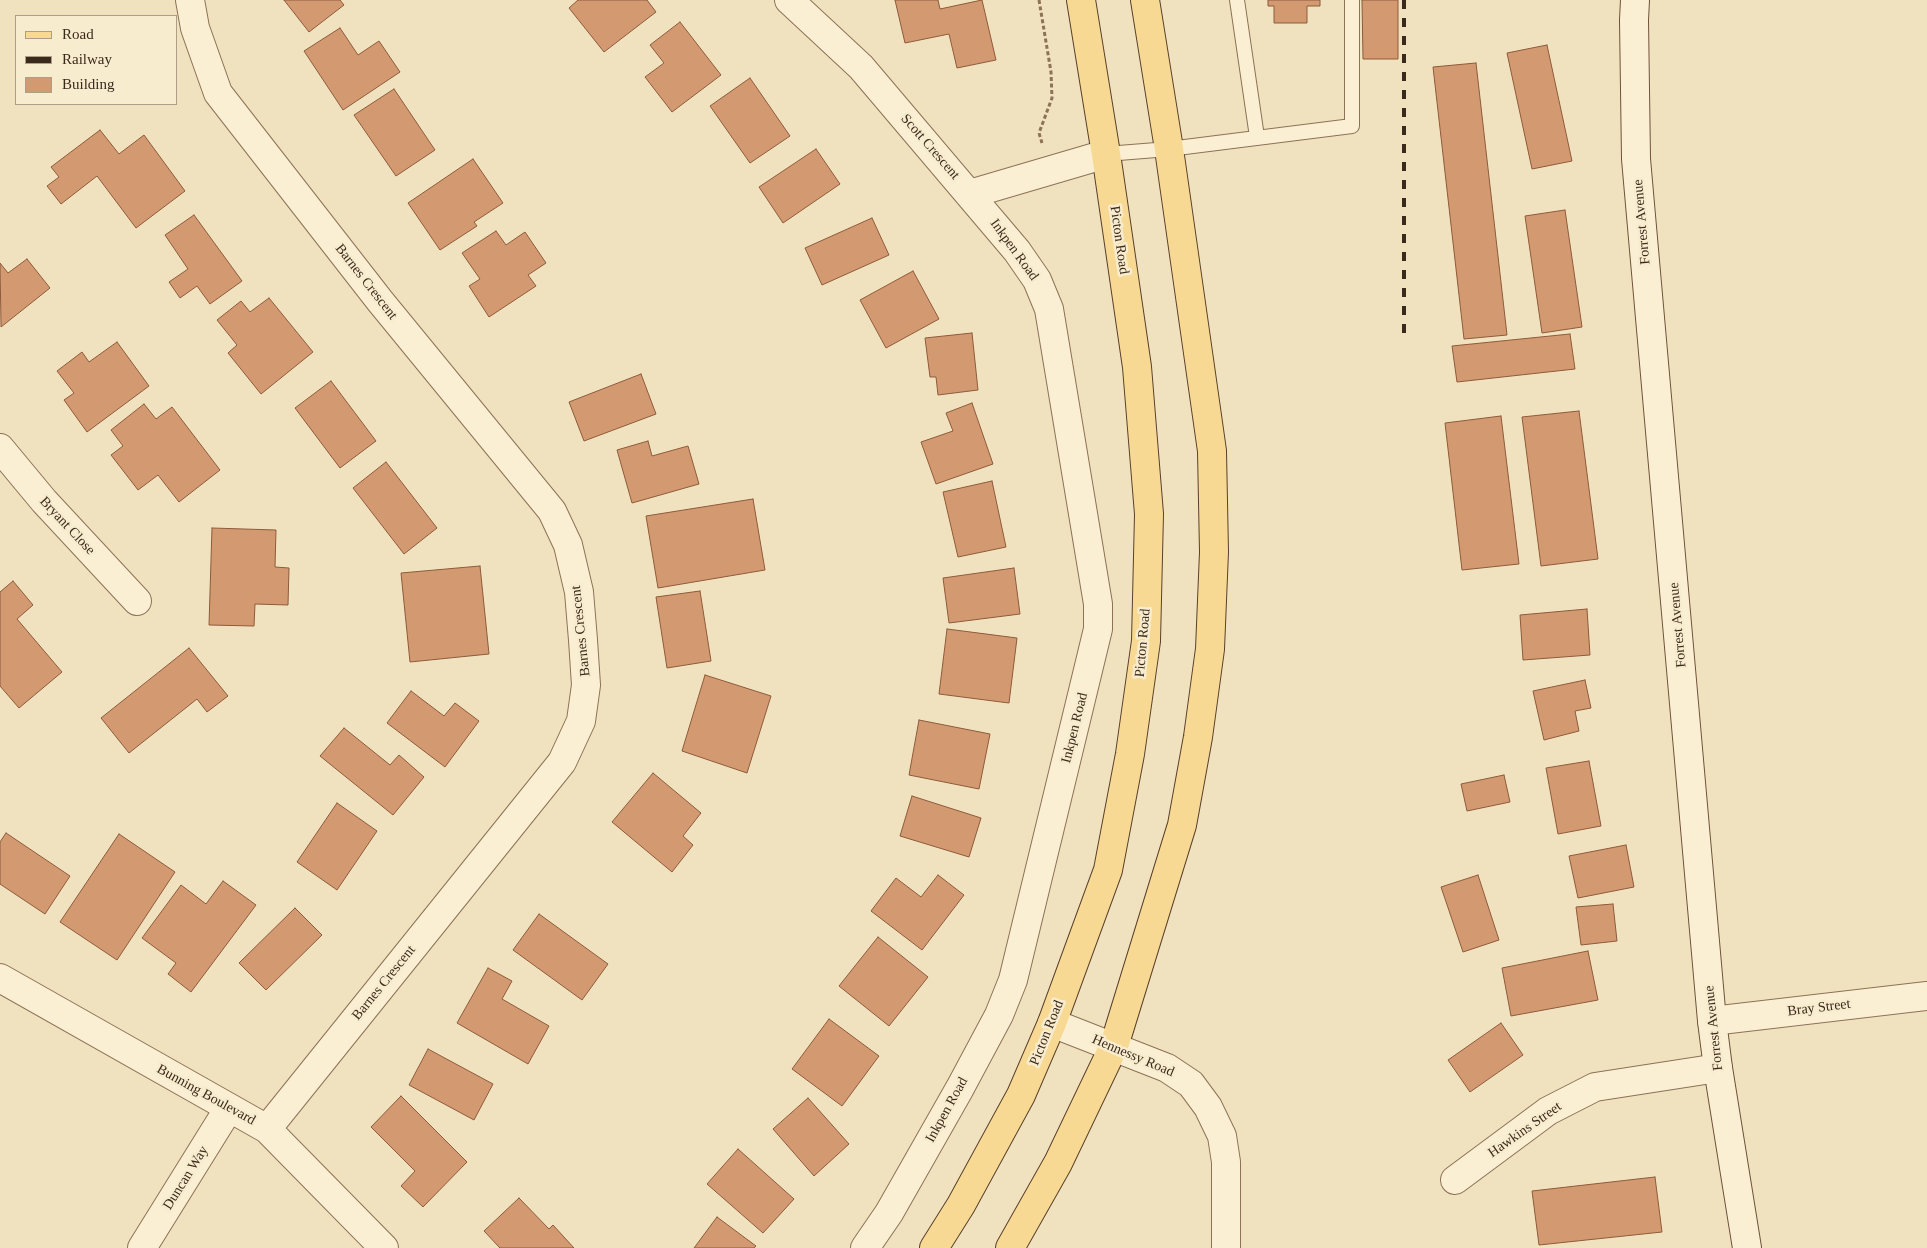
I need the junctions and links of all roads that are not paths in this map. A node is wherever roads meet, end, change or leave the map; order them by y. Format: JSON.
{"nodes":[{"id":1,"x":190,"y":0,"type":"edge"},
{"id":2,"x":789,"y":0,"type":"edge"},
{"id":3,"x":1080,"y":0,"type":"edge"},
{"id":4,"x":1145,"y":0,"type":"edge"},
{"id":5,"x":1237,"y":0,"type":"edge"},
{"id":6,"x":1352,"y":0,"type":"edge"},
{"id":7,"x":1635,"y":0,"type":"edge"},
{"id":8,"x":1257,"y":137,"type":"junction"},
{"id":9,"x":1169,"y":148,"type":"junction"},
{"id":10,"x":1106,"y":154,"type":"junction"},
{"id":11,"x":970,"y":194,"type":"junction"},
{"id":12,"x":0,"y":448,"type":"edge"},
{"id":13,"x":137,"y":601,"type":"dead end"},
{"id":14,"x":0,"y":978,"type":"edge"},
{"id":15,"x":1927,"y":996,"type":"edge"},
{"id":16,"x":1712,"y":1021,"type":"junction"},
{"id":17,"x":1052,"y":1023,"type":"junction"},
{"id":18,"x":1114,"y":1046,"type":"junction"},
{"id":19,"x":1718,"y":1068,"type":"junction"},
{"id":20,"x":229,"y":1108,"type":"junction"},
{"id":21,"x":267,"y":1129,"type":"junction"},
{"id":22,"x":1455,"y":1180,"type":"dead end"},
{"id":23,"x":142,"y":1248,"type":"edge"},
{"id":24,"x":384,"y":1248,"type":"edge"},
{"id":25,"x":865,"y":1248,"type":"edge"},
{"id":26,"x":934,"y":1248,"type":"edge"},
{"id":27,"x":1010,"y":1248,"type":"edge"},
{"id":28,"x":1226,"y":1248,"type":"edge"},
{"id":29,"x":1747,"y":1248,"type":"edge"}],
"edges":[{"from":1,"to":21,"type":"street","name":"Barnes Crescent"},
{"from":2,"to":11,"type":"street","name":"Scott Crescent"},
{"from":3,"to":10,"type":"main road","name":"Picton Road"},
{"from":4,"to":9,"type":"main road"},
{"from":5,"to":8,"type":"lane"},
{"from":6,"to":8,"type":"lane"},
{"from":7,"to":16,"type":"street","name":"Forrest Avenue"},
{"from":8,"to":9,"type":"lane"},
{"from":9,"to":10,"type":"lane"},
{"from":9,"to":18,"type":"main road"},
{"from":10,"to":11,"type":"street"},
{"from":10,"to":17,"type":"main road","name":"Picton Road"},
{"from":11,"to":25,"type":"street","name":"Inkpen Road"},
{"from":12,"to":13,"type":"street","name":"Bryant Close"},
{"from":14,"to":20,"type":"street","name":"Bunning Boulevard"},
{"from":15,"to":16,"type":"street","name":"Bray Street"},
{"from":16,"to":19,"type":"street","name":"Forrest Avenue"},
{"from":17,"to":18,"type":"street","name":"Hennessy Road"},
{"from":17,"to":26,"type":"main road","name":"Picton Road"},
{"from":18,"to":27,"type":"main road"},
{"from":18,"to":28,"type":"street","name":"Hennessy Road"},
{"from":19,"to":22,"type":"street","name":"Hawkins Street"},
{"from":19,"to":29,"type":"street","name":"Forrest Avenue"},
{"from":20,"to":21,"type":"street","name":"Bunning Boulevard"},
{"from":20,"to":23,"type":"street","name":"Duncan Way"},
{"from":21,"to":24,"type":"street","name":"Bunning Boulevard"}]}
